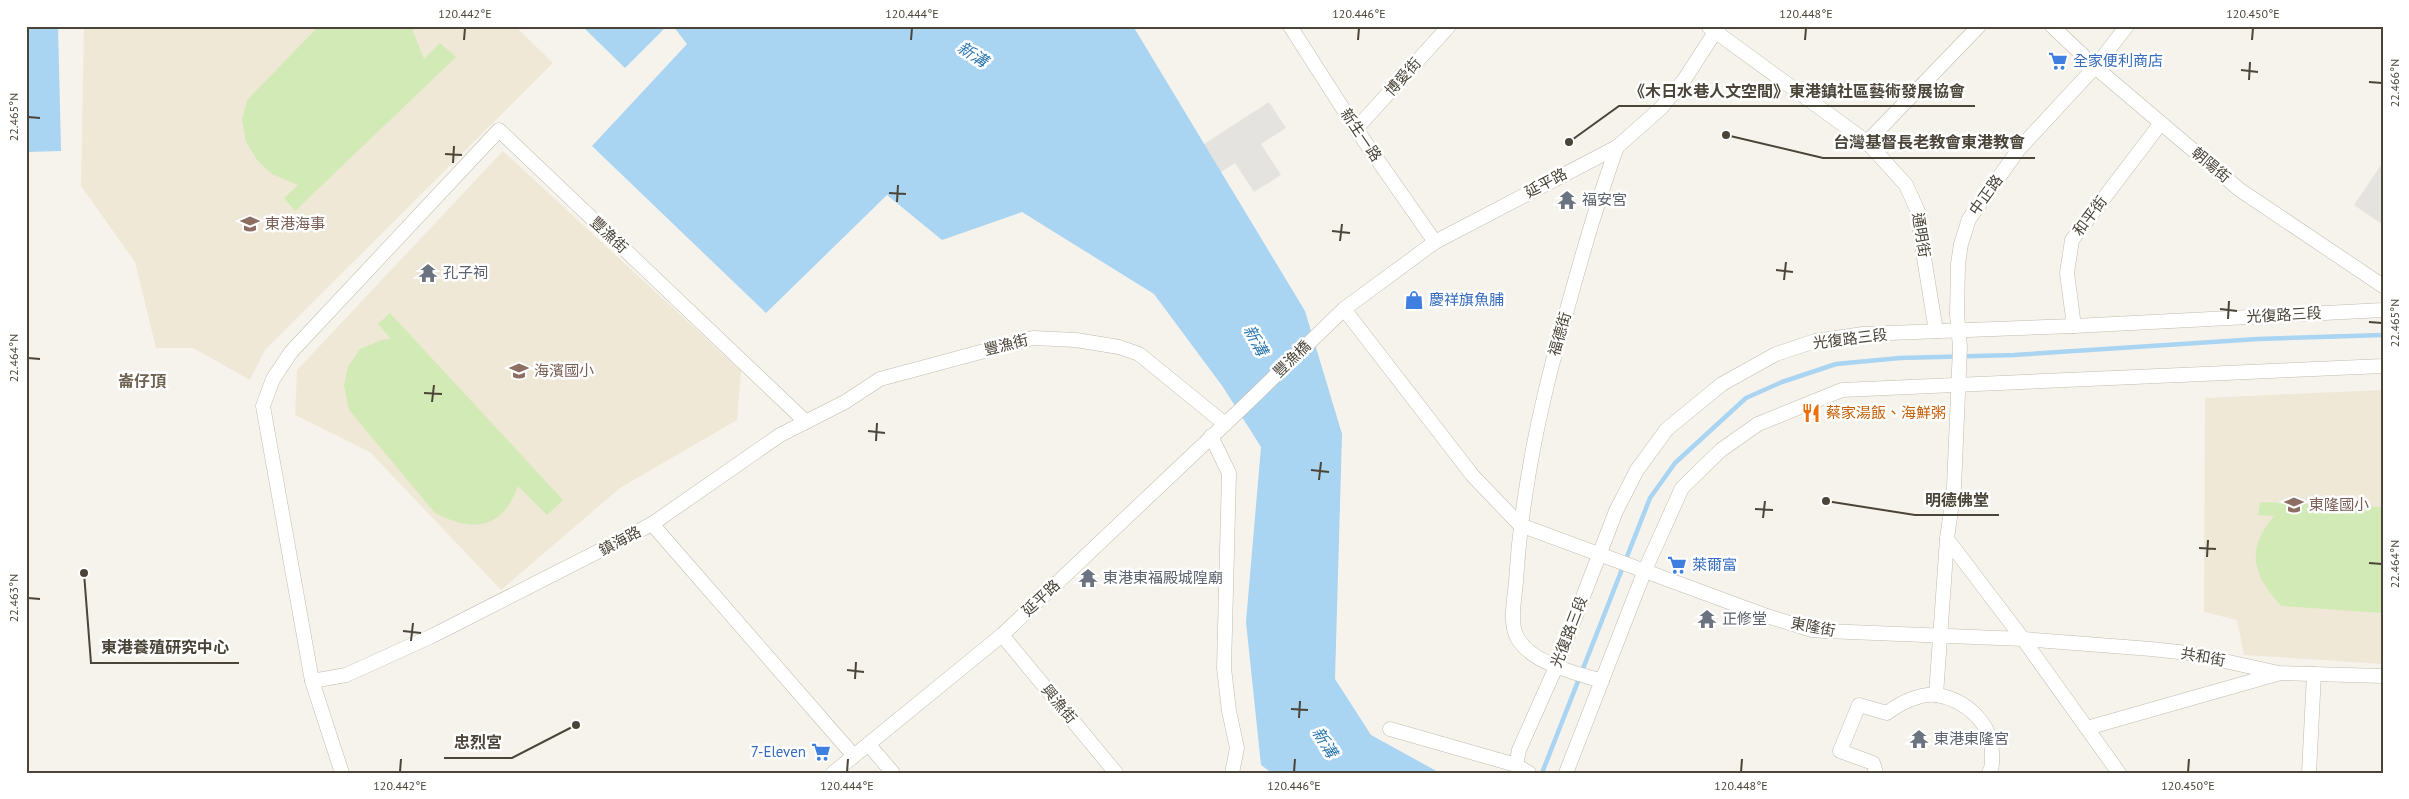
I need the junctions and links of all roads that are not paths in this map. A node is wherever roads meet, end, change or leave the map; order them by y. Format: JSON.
{"nodes":[{"id":1,"x":1290,"y":26,"type":"edge"},
{"id":2,"x":1449,"y":26,"type":"edge"},
{"id":3,"x":1979,"y":26,"type":"edge"},
{"id":4,"x":2052,"y":26,"type":"edge"},
{"id":5,"x":2126,"y":26,"type":"edge"},
{"id":6,"x":1714,"y":28,"type":"edge"},
{"id":7,"x":2095,"y":67,"type":"junction"},
{"id":8,"x":2161,"y":123,"type":"junction"},
{"id":9,"x":1356,"y":129,"type":"junction"},
{"id":10,"x":1867,"y":142,"type":"junction"},
{"id":11,"x":1617,"y":147,"type":"junction"},
{"id":12,"x":1435,"y":242,"type":"junction"},
{"id":13,"x":2383,"y":286,"type":"edge"},
{"id":14,"x":1344,"y":309,"type":"junction"},
{"id":15,"x":2383,"y":310,"type":"edge"},
{"id":16,"x":2074,"y":326,"type":"junction"},
{"id":17,"x":1959,"y":330,"type":"junction"},
{"id":18,"x":1936,"y":331,"type":"junction"},
{"id":19,"x":2383,"y":366,"type":"edge"},
{"id":20,"x":1957,"y":384,"type":"junction"},
{"id":21,"x":1241,"y":409,"type":"joint"},
{"id":22,"x":806,"y":422,"type":"junction"},
{"id":23,"x":1225,"y":424,"type":"junction"},
{"id":24,"x":1212,"y":436,"type":"junction"},
{"id":25,"x":652,"y":524,"type":"junction"},
{"id":26,"x":1520,"y":525,"type":"junction"},
{"id":27,"x":1947,"y":539,"type":"junction"},
{"id":28,"x":1606,"y":556,"type":"junction"},
{"id":29,"x":1641,"y":568,"type":"junction"},
{"id":30,"x":1002,"y":635,"type":"junction"},
{"id":31,"x":1939,"y":637,"type":"junction"},
{"id":32,"x":2023,"y":639,"type":"junction"},
{"id":33,"x":1556,"y":667,"type":"junction"},
{"id":34,"x":2279,"y":673,"type":"junction"},
{"id":35,"x":2314,"y":674,"type":"junction"},
{"id":36,"x":2383,"y":676,"type":"edge"},
{"id":37,"x":312,"y":681,"type":"junction"},
{"id":38,"x":1602,"y":682,"type":"junction"},
{"id":39,"x":1936,"y":695,"type":"junction"},
{"id":40,"x":2087,"y":728,"type":"junction"},
{"id":41,"x":1390,"y":729,"type":"dead end"},
{"id":42,"x":868,"y":746,"type":"junction"},
{"id":43,"x":854,"y":756,"type":"junction"},
{"id":44,"x":1523,"y":769,"type":"edge"},
{"id":45,"x":342,"y":773,"type":"edge"},
{"id":46,"x":833,"y":773,"type":"edge"},
{"id":47,"x":893,"y":773,"type":"edge"},
{"id":48,"x":1116,"y":773,"type":"edge"},
{"id":49,"x":1232,"y":773,"type":"edge"},
{"id":50,"x":1566,"y":773,"type":"edge"},
{"id":51,"x":1876,"y":773,"type":"edge"},
{"id":52,"x":1989,"y":773,"type":"edge"},
{"id":53,"x":2119,"y":773,"type":"edge"},
{"id":54,"x":2309,"y":773,"type":"edge"}],
"edges":[{"from":1,"to":9,"type":"street","name":"新生一路"},
{"from":2,"to":9,"type":"street","name":"博愛街"},
{"from":3,"to":10,"type":"street"},
{"from":4,"to":7,"type":"street","name":"朝陽街"},
{"from":5,"to":7,"type":"street","name":"中正路"},
{"from":6,"to":10,"type":"street","name":"通明街"},
{"from":6,"to":11,"type":"street","name":"延平路"},
{"from":7,"to":8,"type":"street","name":"朝陽街"},
{"from":7,"to":17,"type":"street","name":"中正路"},
{"from":8,"to":13,"type":"street","name":"朝陽街"},
{"from":8,"to":16,"type":"street","name":"和平街"},
{"from":9,"to":12,"type":"street","name":"新生一路"},
{"from":10,"to":18,"type":"street","name":"通明街"},
{"from":11,"to":12,"type":"street","name":"延平路"},
{"from":11,"to":26,"type":"street","name":"福德街"},
{"from":12,"to":14,"type":"street","name":"延平路"},
{"from":14,"to":21,"type":"street","name":"豐漁橋"},
{"from":14,"to":26,"type":"street"},
{"from":15,"to":16,"type":"street","name":"光復路三段"},
{"from":16,"to":17,"type":"street","name":"光復路三段"},
{"from":17,"to":18,"type":"street","name":"光復路三段"},
{"from":17,"to":20,"type":"street","name":"中正路"},
{"from":18,"to":28,"type":"street","name":"光復路三段"},
{"from":19,"to":20,"type":"street"},
{"from":20,"to":27,"type":"street"},
{"from":20,"to":29,"type":"street"},
{"from":21,"to":23,"type":"street","name":"延平路"},
{"from":22,"to":23,"type":"street","name":"豐漁街"},
{"from":22,"to":25,"type":"street","name":"豐漁街"},
{"from":22,"to":37,"type":"street","name":"豐漁街"},
{"from":23,"to":24,"type":"street","name":"延平路"},
{"from":24,"to":30,"type":"street","name":"延平路"},
{"from":24,"to":49,"type":"street"},
{"from":25,"to":37,"type":"street","name":"鎮海路"},
{"from":25,"to":43,"type":"street","name":"鎮海路"},
{"from":26,"to":28,"type":"street"},
{"from":26,"to":33,"type":"street","name":"福德街"},
{"from":27,"to":31,"type":"street"},
{"from":27,"to":32,"type":"street"},
{"from":28,"to":29,"type":"street","name":"東隆街"},
{"from":28,"to":33,"type":"street","name":"光復路三段"},
{"from":29,"to":31,"type":"street","name":"東隆街"},
{"from":29,"to":38,"type":"street"},
{"from":30,"to":42,"type":"street","name":"延平路"},
{"from":30,"to":48,"type":"street","name":"興漁街"},
{"from":31,"to":32,"type":"street","name":"共和街"},
{"from":31,"to":39,"type":"street"},
{"from":32,"to":34,"type":"street","name":"共和街"},
{"from":32,"to":40,"type":"street"},
{"from":33,"to":38,"type":"street","name":"福德街"},
{"from":33,"to":44,"type":"street","name":"光復路三段"},
{"from":34,"to":35,"type":"street","name":"共和街"},
{"from":34,"to":40,"type":"street"},
{"from":35,"to":36,"type":"street","name":"共和街"},
{"from":35,"to":54,"type":"street"},
{"from":37,"to":45,"type":"street"},
{"from":38,"to":50,"type":"street"},
{"from":39,"to":51,"type":"street"},
{"from":39,"to":52,"type":"street"},
{"from":40,"to":53,"type":"street"},
{"from":41,"to":44,"type":"street"},
{"from":42,"to":43,"type":"street","name":"延平路"},
{"from":42,"to":47,"type":"street"},
{"from":43,"to":46,"type":"street"}]}
